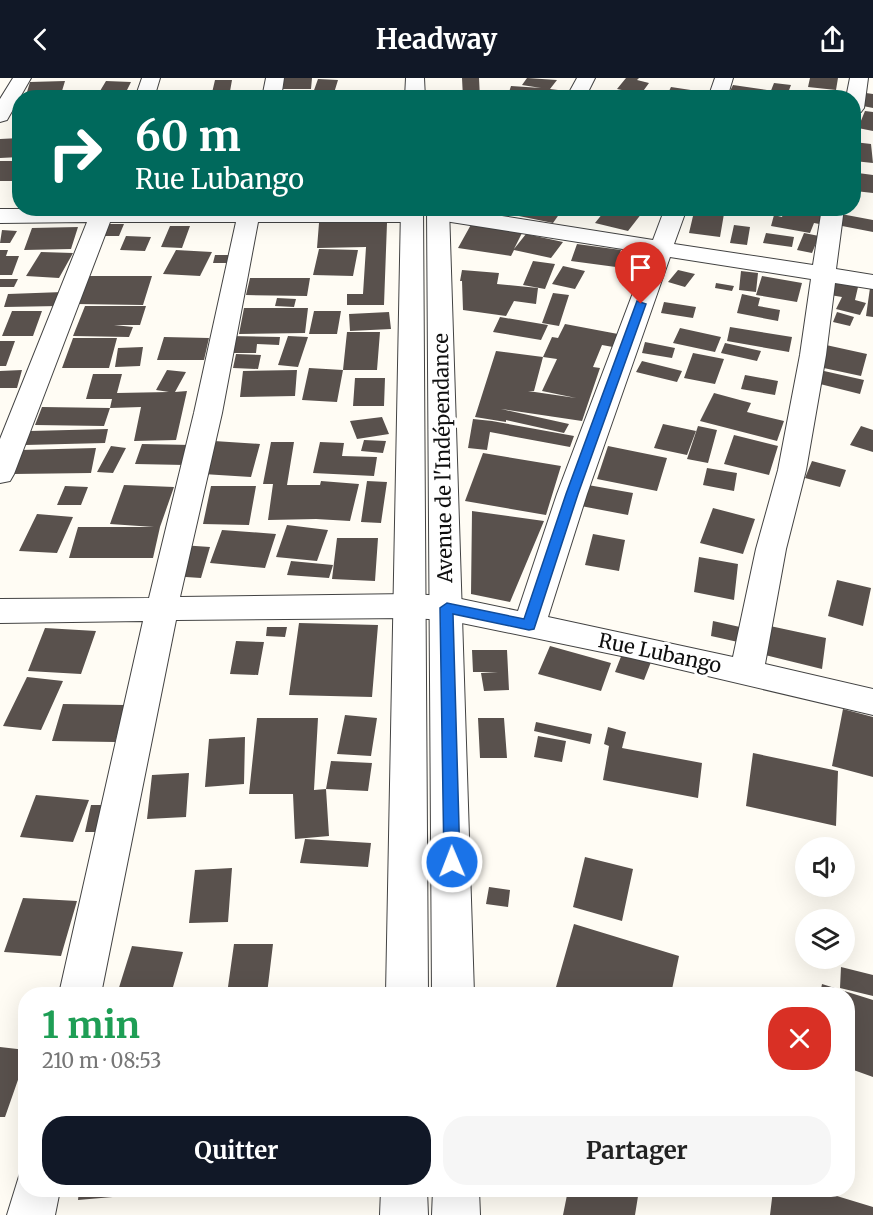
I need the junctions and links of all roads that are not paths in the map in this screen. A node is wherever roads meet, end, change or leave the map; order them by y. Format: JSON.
{"nodes":[{"id":1,"x":12,"y":95,"type":"edge"},
{"id":2,"x":0,"y":116,"type":"edge"},
{"id":3,"x":101,"y":216,"type":"edge"},
{"id":4,"x":249,"y":216,"type":"edge"},
{"id":5,"x":425,"y":216,"type":"edge"},
{"id":6,"x":425,"y":216,"type":"edge"},
{"id":7,"x":508,"y":216,"type":"edge"},
{"id":8,"x":673,"y":216,"type":"edge"},
{"id":9,"x":831,"y":216,"type":"edge"},
{"id":10,"x":660,"y":247,"type":"junction"},
{"id":11,"x":823,"y":273,"type":"junction"},
{"id":12,"x":873,"y":282,"type":"edge"},
{"id":13,"x":0,"y":474,"type":"edge"},
{"id":14,"x":410,"y":606,"type":"junction"},
{"id":15,"x":162,"y":608,"type":"junction"},
{"id":16,"x":447,"y":608,"type":"junction"},
{"id":17,"x":0,"y":611,"type":"edge"},
{"id":18,"x":529,"y":625,"type":"junction"},
{"id":19,"x":747,"y":672,"type":"junction"},
{"id":20,"x":873,"y":702,"type":"edge"},
{"id":21,"x":81,"y":987,"type":"edge"},
{"id":22,"x":407,"y":987,"type":"edge"},
{"id":23,"x":453,"y":987,"type":"edge"},
{"id":24,"x":35,"y":1197,"type":"edge"},
{"id":25,"x":404,"y":1197,"type":"edge"},
{"id":26,"x":456,"y":1197,"type":"edge"},
{"id":27,"x":31,"y":1215,"type":"edge"},
{"id":28,"x":404,"y":1215,"type":"edge"},
{"id":29,"x":456,"y":1215,"type":"edge"}],
"edges":[{"from":1,"to":2,"type":"street"},
{"from":3,"to":13,"type":"street"},
{"from":4,"to":15,"type":"street"},
{"from":5,"to":14,"type":"street","name":"Avenue de l'Indépendance"},
{"from":6,"to":16,"type":"street","name":"Avenue de l'Indépendance"},
{"from":7,"to":10,"type":"street"},
{"from":8,"to":10,"type":"street"},
{"from":9,"to":11,"type":"street"},
{"from":10,"to":11,"type":"street"},
{"from":10,"to":18,"type":"street"},
{"from":11,"to":12,"type":"street"},
{"from":11,"to":19,"type":"street"},
{"from":14,"to":15,"type":"street","name":"Rue Lubango"},
{"from":14,"to":16,"type":"street","name":"Rue Lubango"},
{"from":14,"to":22,"type":"street","name":"Avenue de l'Indépendance"},
{"from":15,"to":17,"type":"street","name":"Rue Lubango"},
{"from":15,"to":21,"type":"street"},
{"from":16,"to":18,"type":"street","name":"Rue Lubango"},
{"from":16,"to":23,"type":"street","name":"Avenue de l'Indépendance"},
{"from":18,"to":19,"type":"street","name":"Rue Lubango"},
{"from":19,"to":20,"type":"street","name":"Rue Lubango"},
{"from":24,"to":27,"type":"street"},
{"from":25,"to":28,"type":"street"},
{"from":26,"to":29,"type":"street"}]}
